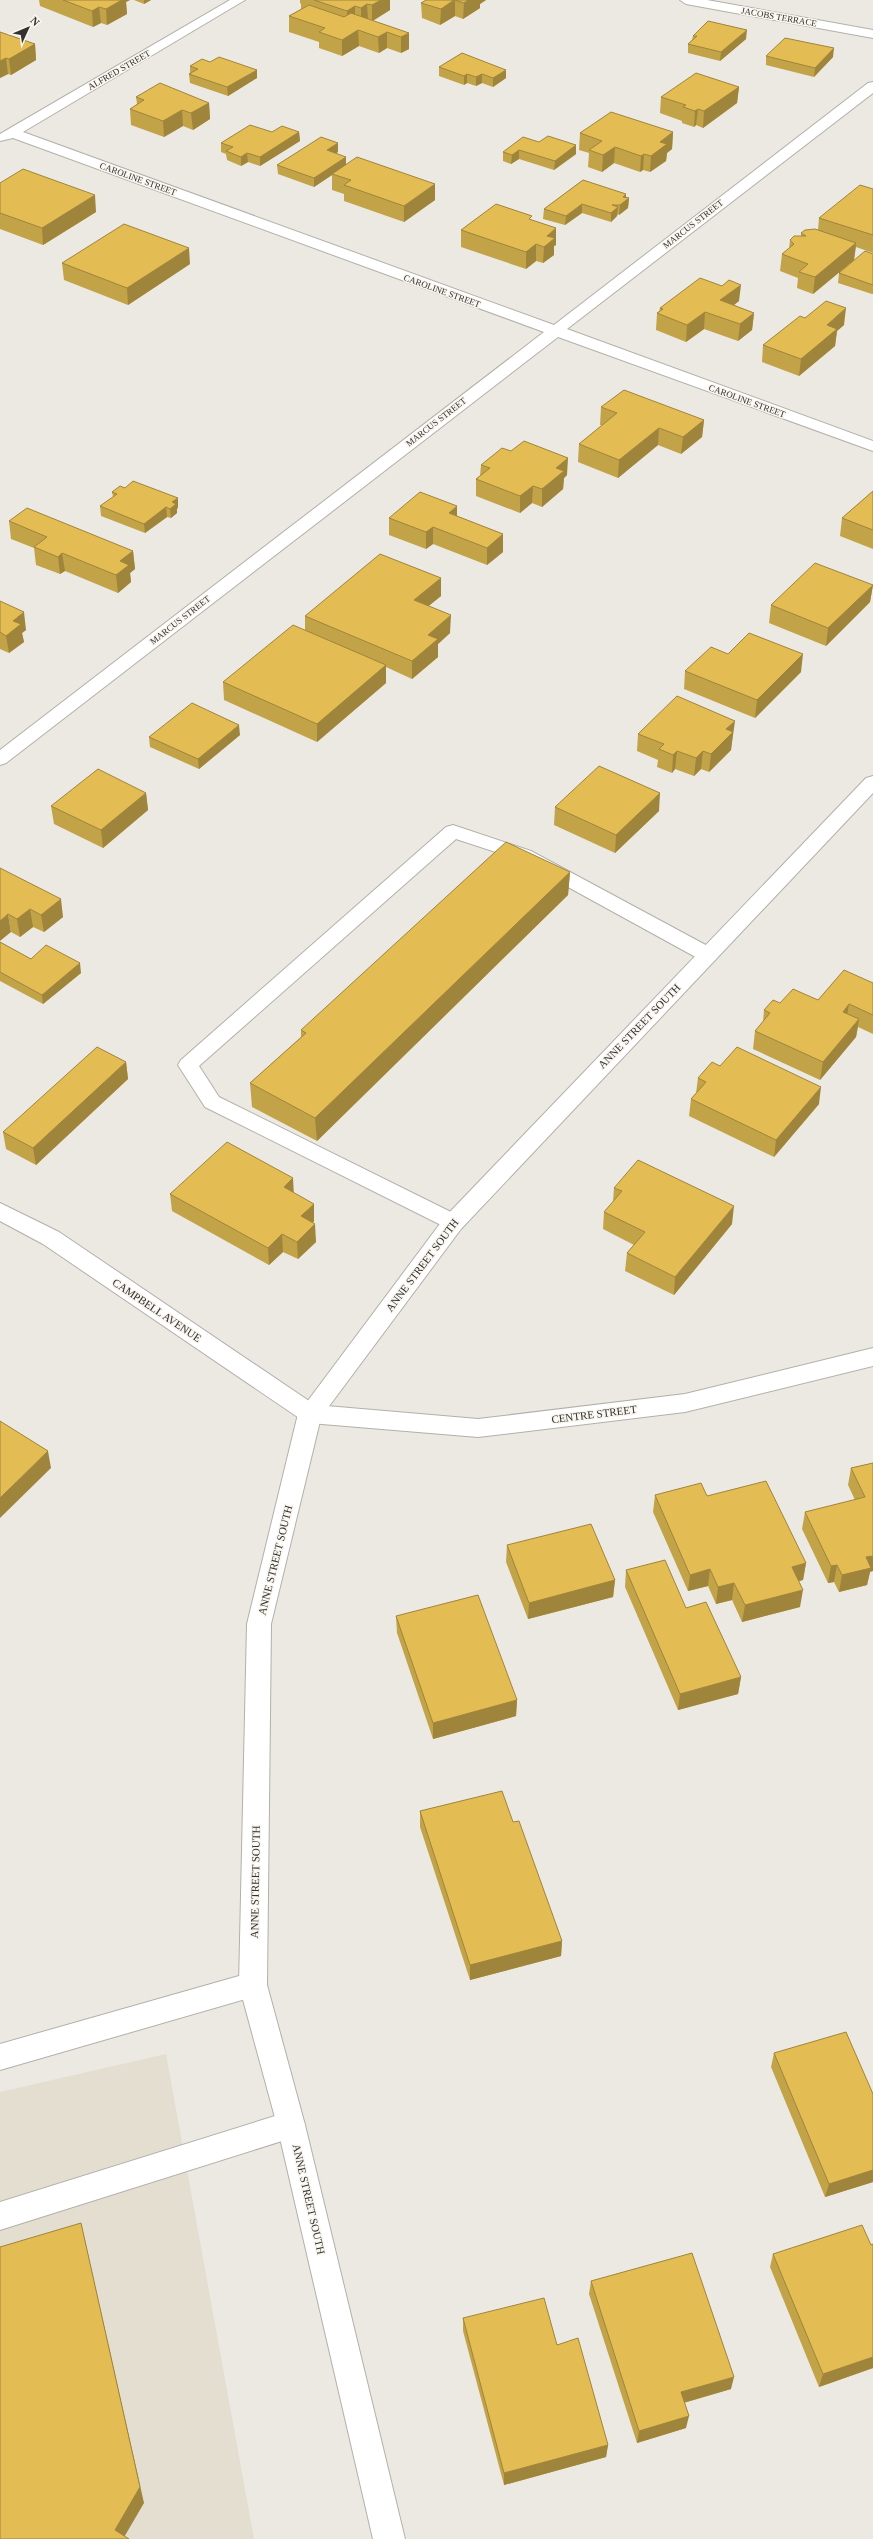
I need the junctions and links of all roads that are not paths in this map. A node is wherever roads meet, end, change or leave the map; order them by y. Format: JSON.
{"nodes":[{"id":1,"x":239,"y":0,"type":"edge"},
{"id":2,"x":686,"y":0,"type":"edge"},
{"id":3,"x":873,"y":34,"type":"edge"},
{"id":4,"x":870,"y":90,"type":"edge"},
{"id":5,"x":6,"y":137,"type":"edge"},
{"id":6,"x":553,"y":331,"type":"junction"},
{"id":7,"x":873,"y":446,"type":"edge"},
{"id":8,"x":0,"y":759,"type":"edge"},
{"id":9,"x":873,"y":782,"type":"edge"},
{"id":10,"x":708,"y":955,"type":"junction"},
{"id":11,"x":0,"y":1210,"type":"edge"},
{"id":12,"x":453,"y":1223,"type":"junction"},
{"id":13,"x":873,"y":1357,"type":"edge"},
{"id":14,"x":310,"y":1414,"type":"junction"},
{"id":15,"x":253,"y":1985,"type":"junction"},
{"id":16,"x":0,"y":2057,"type":"edge"},
{"id":17,"x":291,"y":2125,"type":"junction"},
{"id":18,"x":0,"y":2216,"type":"edge"},
{"id":19,"x":389,"y":2539,"type":"edge"}],
"edges":[{"from":1,"to":5,"type":"street","name":"ALFRED STREET"},
{"from":2,"to":3,"type":"street","name":"JACOBS TERRACE"},
{"from":4,"to":6,"type":"street","name":"MARCUS STREET"},
{"from":5,"to":6,"type":"street","name":"CAROLINE STREET"},
{"from":6,"to":7,"type":"street","name":"CAROLINE STREET"},
{"from":6,"to":8,"type":"street","name":"MARCUS STREET"},
{"from":9,"to":10,"type":"street","name":"ANNE STREET SOUTH"},
{"from":10,"to":12,"type":"street","name":"ANNE STREET SOUTH"},
{"from":10,"to":12,"type":"street"},
{"from":11,"to":14,"type":"street","name":"CAMPBELL AVENUE"},
{"from":12,"to":14,"type":"street","name":"ANNE STREET SOUTH"},
{"from":13,"to":14,"type":"street","name":"CENTRE STREET"},
{"from":14,"to":15,"type":"street","name":"ANNE STREET SOUTH"},
{"from":15,"to":16,"type":"street"},
{"from":15,"to":17,"type":"street","name":"ANNE STREET SOUTH"},
{"from":17,"to":18,"type":"street"},
{"from":17,"to":19,"type":"street","name":"ANNE STREET SOUTH"}]}
